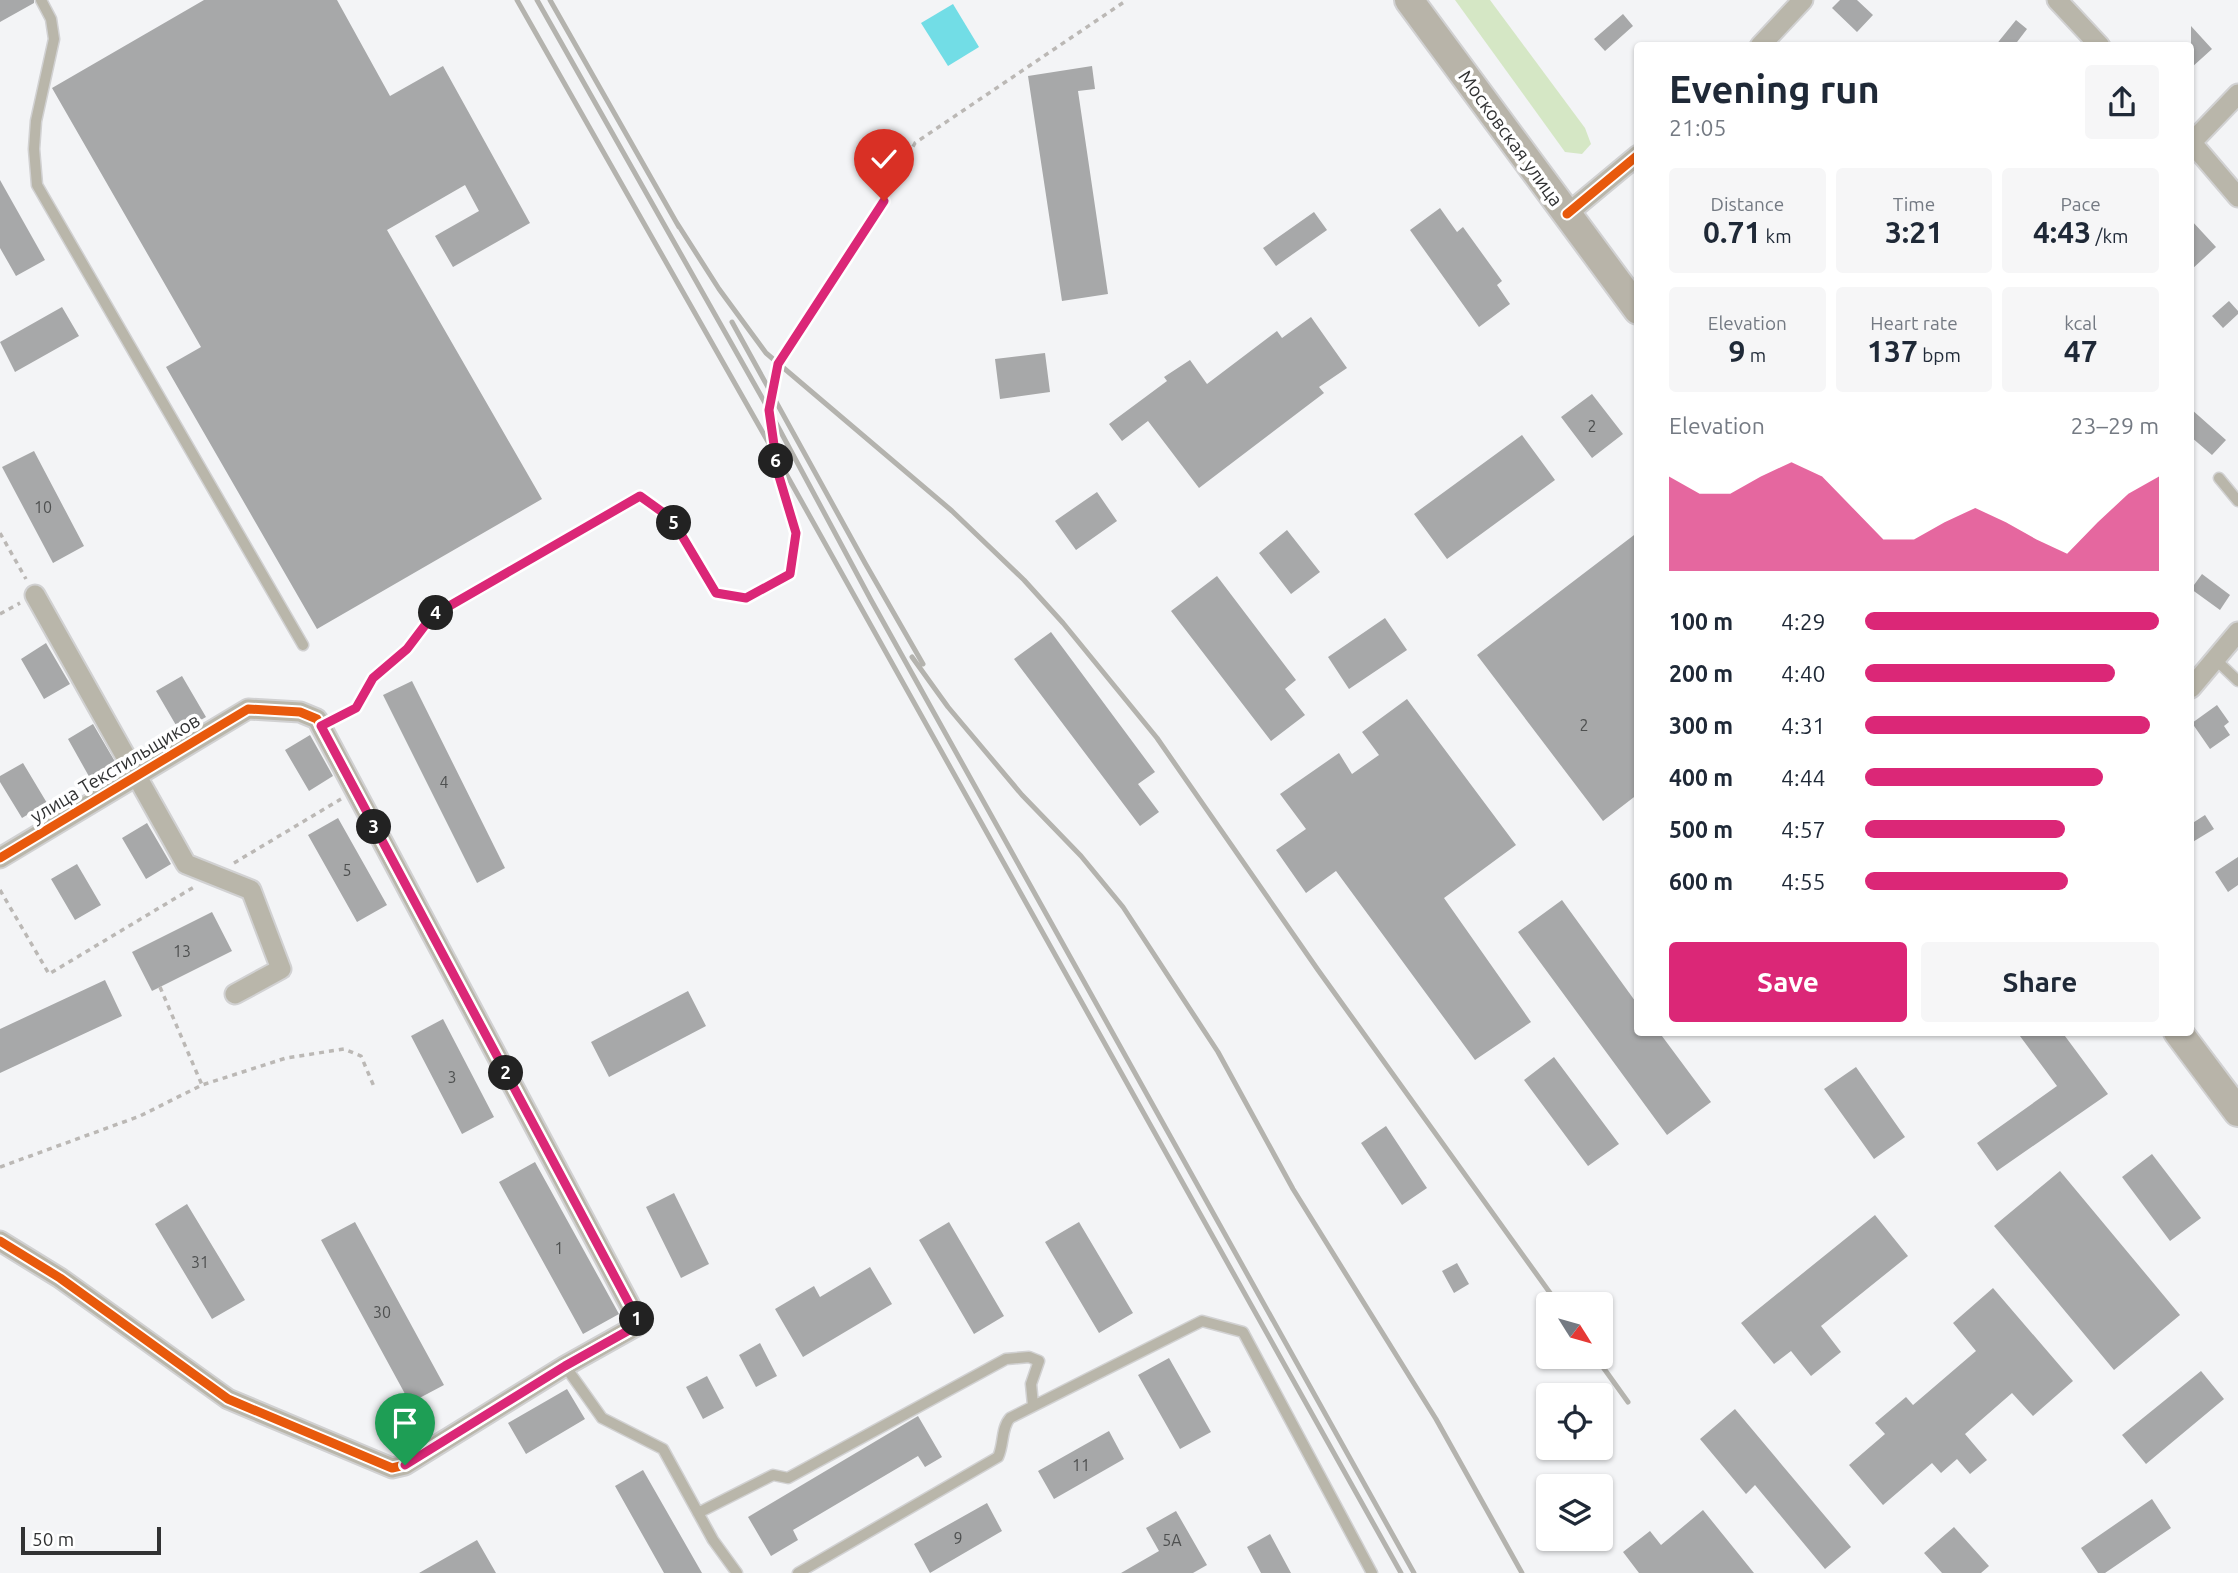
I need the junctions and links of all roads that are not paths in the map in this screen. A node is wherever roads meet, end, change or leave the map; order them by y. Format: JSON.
{"nodes":[{"id":1,"x":41,"y":0,"type":"edge"},
{"id":2,"x":1409,"y":0,"type":"edge"},
{"id":3,"x":1803,"y":0,"type":"edge"},
{"id":4,"x":2057,"y":0,"type":"edge"},
{"id":5,"x":1764,"y":42,"type":"edge"},
{"id":6,"x":2096,"y":42,"type":"edge"},
{"id":7,"x":2238,"y":94,"type":"edge"},
{"id":8,"x":2194,"y":140,"type":"edge"},
{"id":9,"x":2194,"y":146,"type":"edge"},
{"id":10,"x":1634,"y":158,"type":"edge"},
{"id":11,"x":2238,"y":197,"type":"edge"},
{"id":12,"x":1567,"y":214,"type":"junction"},
{"id":13,"x":1634,"y":305,"type":"edge"},
{"id":14,"x":2219,"y":478,"type":"dead end"},
{"id":15,"x":2238,"y":501,"type":"edge"},
{"id":16,"x":35,"y":595,"type":"road end"},
{"id":17,"x":2238,"y":632,"type":"edge"},
{"id":18,"x":303,"y":645,"type":"dead end"},
{"id":19,"x":2215,"y":659,"type":"junction"},
{"id":20,"x":2238,"y":681,"type":"edge"},
{"id":21,"x":2194,"y":684,"type":"edge"},
{"id":22,"x":137,"y":776,"type":"junction"},
{"id":23,"x":0,"y":858,"type":"edge"},
{"id":24,"x":235,"y":994,"type":"dead end"},
{"id":25,"x":2181,"y":1036,"type":"edge"},
{"id":26,"x":2238,"y":1112,"type":"edge"},
{"id":27,"x":0,"y":1241,"type":"edge"},
{"id":28,"x":565,"y":1366,"type":"junction"},
{"id":29,"x":1033,"y":1405,"type":"junction"},
{"id":30,"x":698,"y":1513,"type":"junction"},
{"id":31,"x":737,"y":1573,"type":"edge"},
{"id":32,"x":798,"y":1573,"type":"edge"},
{"id":33,"x":1372,"y":1573,"type":"edge"}],
"edges":[{"from":1,"to":18,"type":"lane"},
{"from":2,"to":12,"type":"main road","name":"Московская улица"},
{"from":3,"to":5,"type":"street"},
{"from":4,"to":6,"type":"street"},
{"from":7,"to":8,"type":"street"},
{"from":9,"to":11,"type":"street"},
{"from":10,"to":12,"type":"street"},
{"from":12,"to":13,"type":"main road","name":"Московская улица"},
{"from":14,"to":15,"type":"lane"},
{"from":16,"to":22,"type":"street"},
{"from":17,"to":19,"type":"street"},
{"from":19,"to":20,"type":"lane"},
{"from":19,"to":21,"type":"street"},
{"from":22,"to":23,"type":"street","name":"улица Текстильщиков"},
{"from":22,"to":24,"type":"street"},
{"from":22,"to":28,"type":"street","name":"улица Текстильщиков"},
{"from":25,"to":26,"type":"main road"},
{"from":27,"to":28,"type":"street"},
{"from":28,"to":30,"type":"lane"},
{"from":29,"to":30,"type":"lane"},
{"from":29,"to":32,"type":"lane"},
{"from":29,"to":33,"type":"lane"},
{"from":30,"to":31,"type":"lane"}]}
